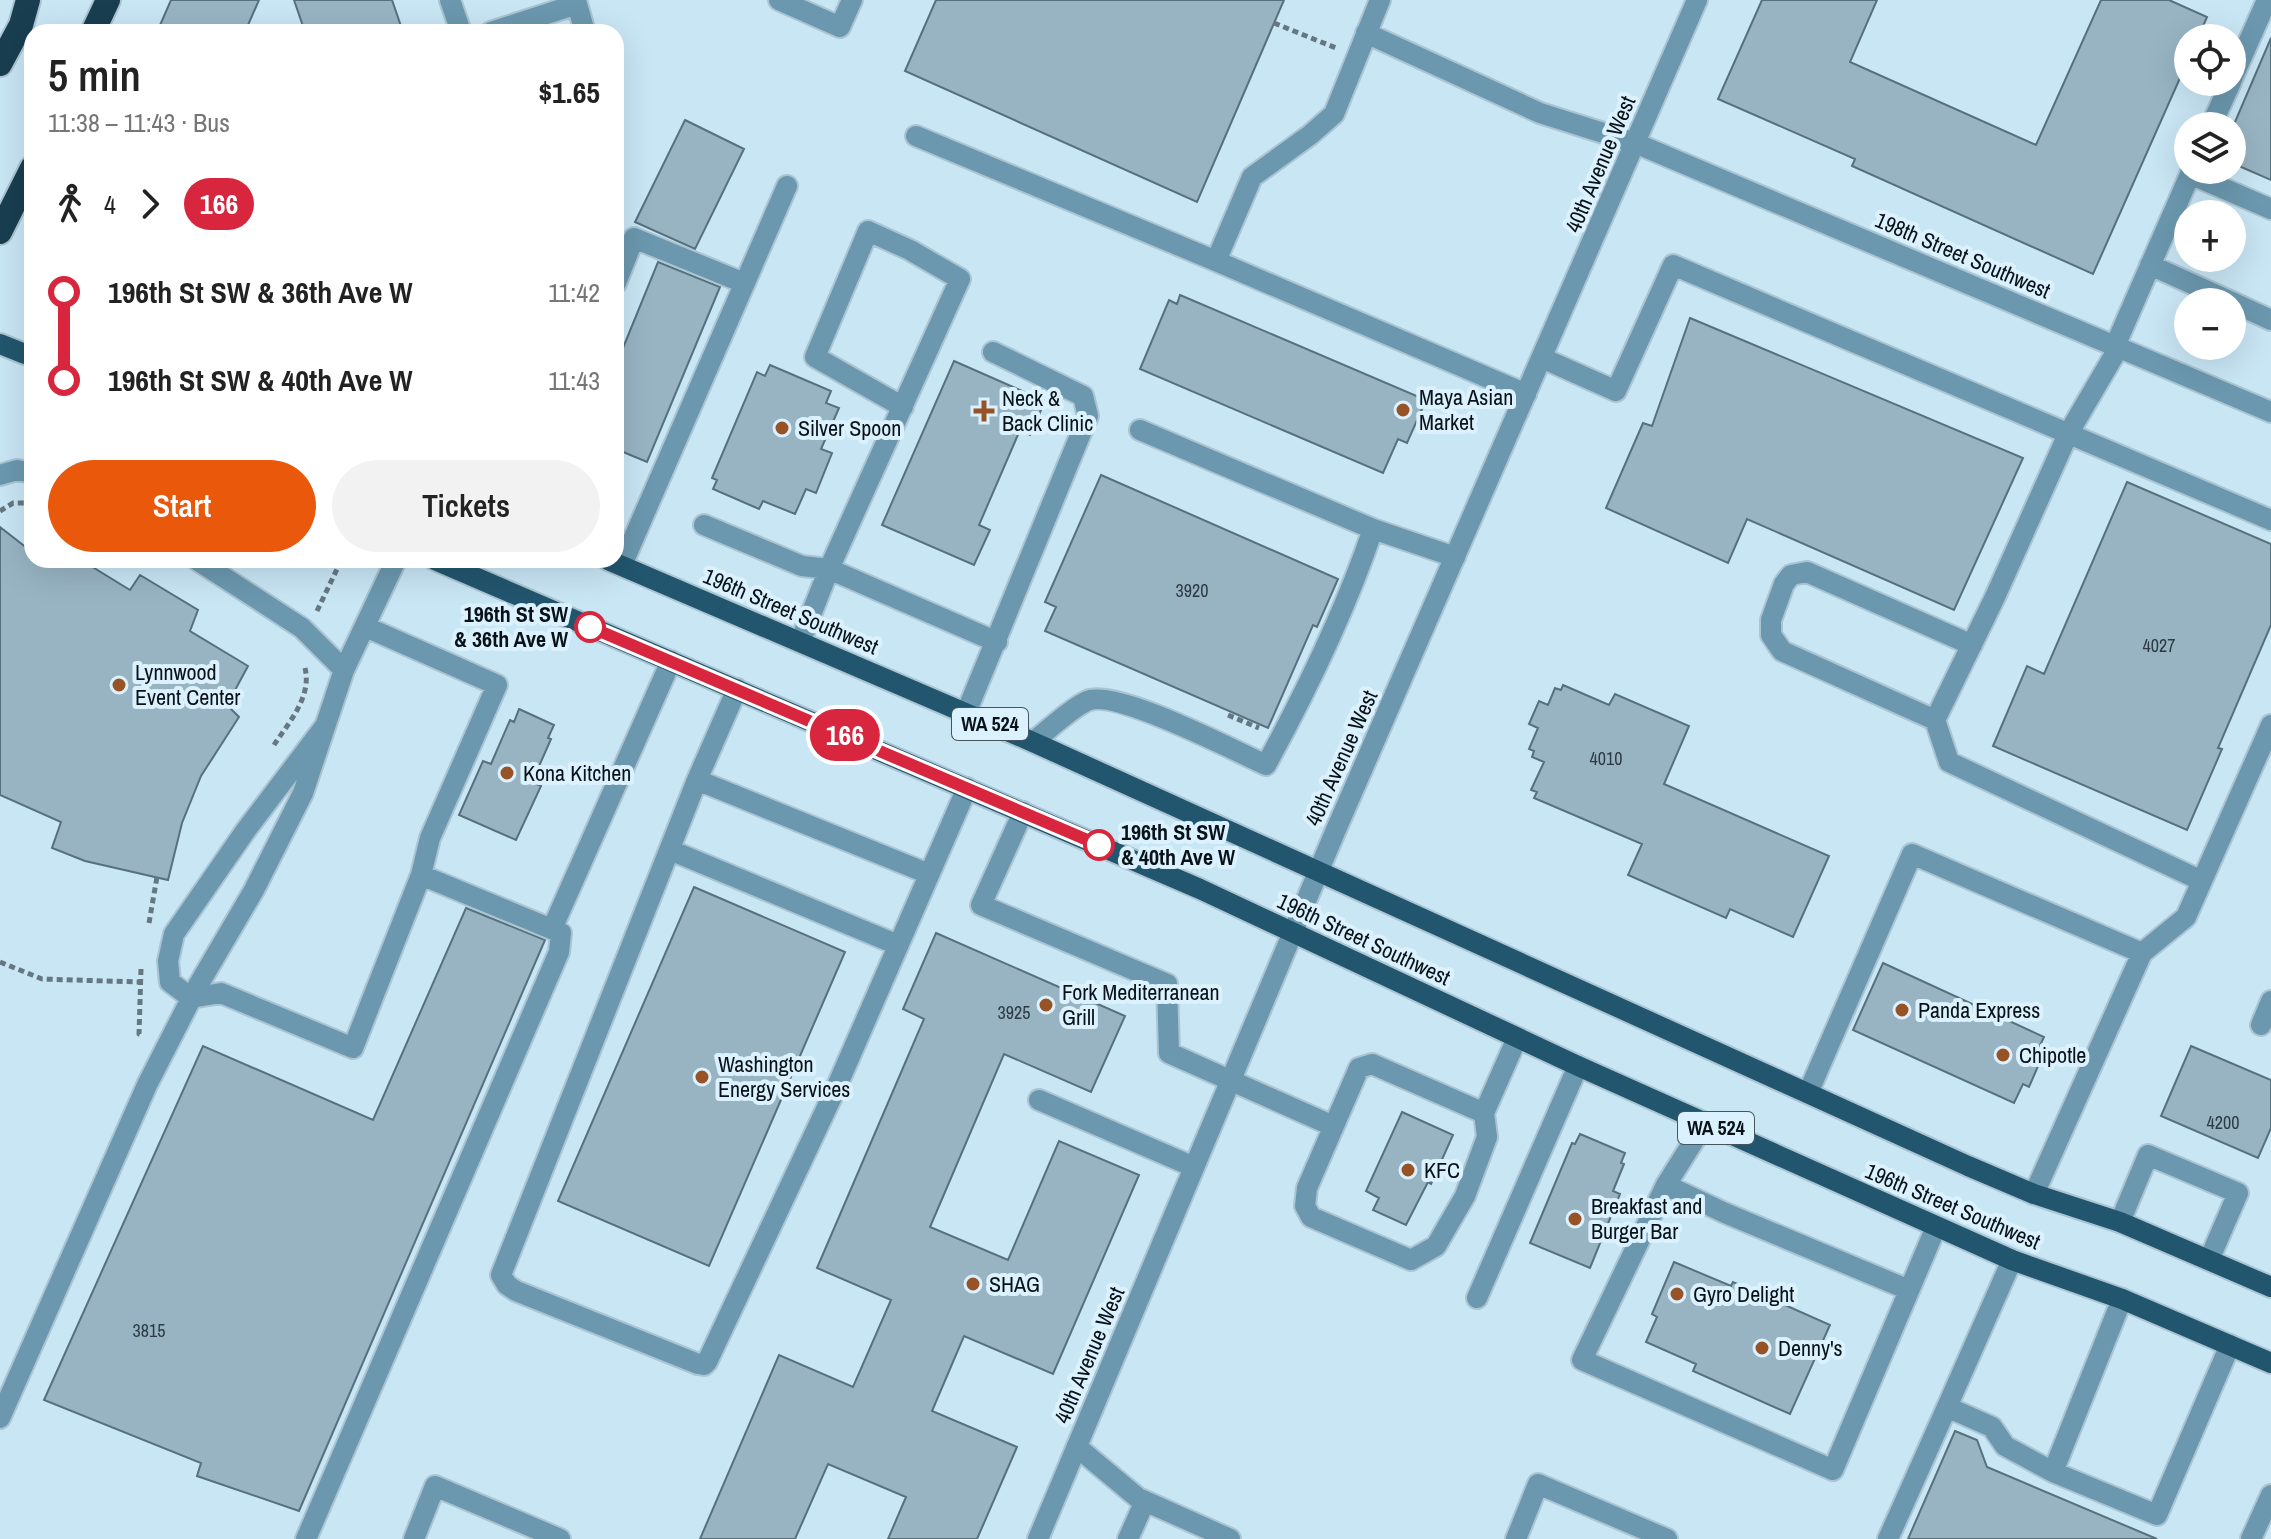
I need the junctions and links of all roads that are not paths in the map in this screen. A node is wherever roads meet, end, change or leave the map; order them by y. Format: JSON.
{"nodes":[{"id":1,"x":28,"y":0,"type":"edge"},
{"id":2,"x":108,"y":0,"type":"edge"},
{"id":3,"x":450,"y":0,"type":"edge"},
{"id":4,"x":779,"y":0,"type":"edge"},
{"id":5,"x":852,"y":0,"type":"edge"},
{"id":6,"x":1380,"y":0,"type":"edge"},
{"id":7,"x":1697,"y":0,"type":"edge"},
{"id":8,"x":2267,"y":0,"type":"edge"},
{"id":9,"x":580,"y":1,"type":"edge"},
{"id":10,"x":97,"y":24,"type":"edge"},
{"id":11,"x":458,"y":24,"type":"edge"},
{"id":12,"x":514,"y":24,"type":"edge"},
{"id":13,"x":584,"y":24,"type":"edge"},
{"id":14,"x":1366,"y":33,"type":"junction"},
{"id":15,"x":2246,"y":47,"type":"edge"},
{"id":16,"x":0,"y":64,"type":"edge"},
{"id":17,"x":916,"y":136,"type":"dead end"},
{"id":18,"x":1635,"y":143,"type":"junction"},
{"id":19,"x":24,"y":184,"type":"edge"},
{"id":20,"x":2186,"y":184,"type":"edge"},
{"id":21,"x":2217,"y":184,"type":"edge"},
{"id":22,"x":787,"y":186,"type":"dead end"},
{"id":23,"x":2271,"y":209,"type":"edge"},
{"id":24,"x":0,"y":232,"type":"edge"},
{"id":25,"x":1216,"y":261,"type":"junction"},
{"id":26,"x":624,"y":263,"type":"edge"},
{"id":27,"x":2150,"y":265,"type":"junction"},
{"id":28,"x":744,"y":283,"type":"junction"},
{"id":29,"x":2201,"y":288,"type":"edge"},
{"id":30,"x":2246,"y":308,"type":"edge"},
{"id":31,"x":2271,"y":320,"type":"edge"},
{"id":32,"x":0,"y":344,"type":"edge"},
{"id":33,"x":2117,"y":346,"type":"junction"},
{"id":34,"x":993,"y":352,"type":"dead end"},
{"id":35,"x":24,"y":354,"type":"edge"},
{"id":36,"x":1542,"y":358,"type":"junction"},
{"id":37,"x":1526,"y":394,"type":"junction"},
{"id":38,"x":903,"y":407,"type":"junction"},
{"id":39,"x":2271,"y":412,"type":"edge"},
{"id":40,"x":1140,"y":430,"type":"dead end"},
{"id":41,"x":2068,"y":434,"type":"junction"},
{"id":42,"x":24,"y":471,"type":"edge"},
{"id":43,"x":0,"y":475,"type":"edge"},
{"id":44,"x":2271,"y":520,"type":"edge"},
{"id":45,"x":704,"y":525,"type":"dead end"},
{"id":46,"x":1373,"y":529,"type":"junction"},
{"id":47,"x":624,"y":543,"type":"edge"},
{"id":48,"x":1455,"y":557,"type":"junction"},
{"id":49,"x":624,"y":567,"type":"edge"},
{"id":50,"x":209,"y":568,"type":"edge"},
{"id":51,"x":392,"y":568,"type":"edge"},
{"id":52,"x":454,"y":568,"type":"edge"},
{"id":53,"x":829,"y":569,"type":"junction"},
{"id":54,"x":366,"y":627,"type":"junction"},
{"id":55,"x":801,"y":640,"type":"junction"},
{"id":56,"x":997,"y":642,"type":"junction"},
{"id":57,"x":1972,"y":645,"type":"junction"},
{"id":58,"x":671,"y":661,"type":"junction"},
{"id":59,"x":344,"y":670,"type":"junction"},
{"id":60,"x":737,"y":689,"type":"junction"},
{"id":61,"x":966,"y":713,"type":"junction"},
{"id":62,"x":1935,"y":720,"type":"junction"},
{"id":63,"x":2271,"y":725,"type":"edge"},
{"id":64,"x":325,"y":726,"type":"junction"},
{"id":65,"x":1033,"y":742,"type":"junction"},
{"id":66,"x":697,"y":780,"type":"junction"},
{"id":67,"x":967,"y":788,"type":"junction"},
{"id":68,"x":1023,"y":812,"type":"junction"},
{"id":69,"x":670,"y":850,"type":"junction"},
{"id":70,"x":1318,"y":872,"type":"junction"},
{"id":71,"x":929,"y":874,"type":"junction"},
{"id":72,"x":421,"y":875,"type":"junction"},
{"id":73,"x":2202,"y":881,"type":"junction"},
{"id":74,"x":552,"y":929,"type":"junction"},
{"id":75,"x":1293,"y":931,"type":"junction"},
{"id":76,"x":898,"y":945,"type":"junction"},
{"id":77,"x":2142,"y":953,"type":"junction"},
{"id":78,"x":191,"y":998,"type":"junction"},
{"id":79,"x":2271,"y":1001,"type":"edge"},
{"id":80,"x":2261,"y":1025,"type":"dead end"},
{"id":81,"x":1517,"y":1038,"type":"junction"},
{"id":82,"x":1578,"y":1066,"type":"junction"},
{"id":83,"x":1230,"y":1081,"type":"junction"},
{"id":84,"x":1808,"y":1093,"type":"junction"},
{"id":85,"x":1039,"y":1100,"type":"dead end"},
{"id":86,"x":1484,"y":1113,"type":"junction"},
{"id":87,"x":1705,"y":1123,"type":"junction"},
{"id":88,"x":1333,"y":1126,"type":"junction"},
{"id":89,"x":1194,"y":1167,"type":"junction"},
{"id":90,"x":1666,"y":1185,"type":"junction"},
{"id":91,"x":2034,"y":1194,"type":"junction"},
{"id":92,"x":2120,"y":1222,"type":"junction"},
{"id":93,"x":1936,"y":1227,"type":"junction"},
{"id":94,"x":2012,"y":1260,"type":"junction"},
{"id":95,"x":2209,"y":1260,"type":"junction"},
{"id":96,"x":2271,"y":1287,"type":"edge"},
{"id":97,"x":1909,"y":1290,"type":"junction"},
{"id":98,"x":1477,"y":1298,"type":"dead end"},
{"id":99,"x":2122,"y":1299,"type":"junction"},
{"id":100,"x":2230,"y":1345,"type":"junction"},
{"id":101,"x":2271,"y":1363,"type":"edge"},
{"id":102,"x":1947,"y":1407,"type":"junction"},
{"id":103,"x":0,"y":1418,"type":"edge"},
{"id":104,"x":1077,"y":1447,"type":"junction"},
{"id":105,"x":2053,"y":1472,"type":"junction"},
{"id":106,"x":2271,"y":1495,"type":"edge"},
{"id":107,"x":1145,"y":1501,"type":"junction"},
{"id":108,"x":306,"y":1539,"type":"edge"},
{"id":109,"x":414,"y":1539,"type":"edge"},
{"id":110,"x":560,"y":1539,"type":"edge"},
{"id":111,"x":1038,"y":1539,"type":"edge"},
{"id":112,"x":1128,"y":1539,"type":"edge"},
{"id":113,"x":1230,"y":1539,"type":"edge"},
{"id":114,"x":1516,"y":1539,"type":"edge"},
{"id":115,"x":1667,"y":1539,"type":"edge"},
{"id":116,"x":1888,"y":1539,"type":"edge"},
{"id":117,"x":2251,"y":1539,"type":"edge"}],
"edges":[{"from":1,"to":16,"type":"highway"},
{"from":2,"to":10,"type":"highway"},
{"from":3,"to":11,"type":"street"},
{"from":4,"to":5,"type":"street"},
{"from":6,"to":14,"type":"street"},
{"from":7,"to":18,"type":"street","name":"40th Avenue West"},
{"from":8,"to":15,"type":"street"},
{"from":9,"to":12,"type":"street"},
{"from":9,"to":13,"type":"street"},
{"from":14,"to":18,"type":"street","name":"198th Street Southwest"},
{"from":14,"to":25,"type":"street"},
{"from":17,"to":25,"type":"street"},
{"from":18,"to":33,"type":"street","name":"198th Street Southwest"},
{"from":18,"to":36,"type":"street","name":"40th Avenue West"},
{"from":19,"to":24,"type":"highway"},
{"from":20,"to":27,"type":"street"},
{"from":21,"to":23,"type":"street"},
{"from":22,"to":28,"type":"street"},
{"from":25,"to":37,"type":"street"},
{"from":26,"to":28,"type":"street"},
{"from":27,"to":29,"type":"street"},
{"from":27,"to":33,"type":"street"},
{"from":28,"to":47,"type":"street"},
{"from":30,"to":31,"type":"street"},
{"from":32,"to":35,"type":"main road"},
{"from":33,"to":39,"type":"street","name":"198th Street Southwest"},
{"from":33,"to":41,"type":"street"},
{"from":34,"to":56,"type":"street"},
{"from":36,"to":37,"type":"street","name":"40th Avenue West"},
{"from":36,"to":41,"type":"street"},
{"from":37,"to":48,"type":"street","name":"40th Avenue West"},
{"from":38,"to":38,"type":"street"},
{"from":38,"to":53,"type":"street"},
{"from":40,"to":46,"type":"street"},
{"from":41,"to":44,"type":"street"},
{"from":41,"to":57,"type":"street"},
{"from":42,"to":43,"type":"street"},
{"from":45,"to":53,"type":"street"},
{"from":46,"to":48,"type":"street"},
{"from":46,"to":65,"type":"street"},
{"from":48,"to":70,"type":"street","name":"40th Avenue West"},
{"from":49,"to":55,"type":"main road","name":"196th Street Southwest","number":"WA 524"},
{"from":50,"to":59,"type":"street"},
{"from":51,"to":54,"type":"street"},
{"from":52,"to":58,"type":"main road","name":"196th Street Southwest","number":"WA 524"},
{"from":53,"to":55,"type":"street"},
{"from":53,"to":56,"type":"street"},
{"from":54,"to":59,"type":"street"},
{"from":54,"to":72,"type":"street"},
{"from":55,"to":61,"type":"main road","name":"196th Street Southwest","number":"WA 524"},
{"from":56,"to":61,"type":"street"},
{"from":57,"to":62,"type":"street"},
{"from":57,"to":62,"type":"street"},
{"from":58,"to":60,"type":"main road","name":"196th Street Southwest","number":"WA 524"},
{"from":58,"to":74,"type":"street"},
{"from":59,"to":64,"type":"street"},
{"from":60,"to":66,"type":"street"},
{"from":60,"to":67,"type":"main road","name":"196th Street Southwest","number":"WA 524"},
{"from":61,"to":65,"type":"main road","name":"196th Street Southwest","number":"WA 524"},
{"from":62,"to":73,"type":"street"},
{"from":63,"to":73,"type":"street"},
{"from":64,"to":78,"type":"street"},
{"from":64,"to":78,"type":"street"},
{"from":65,"to":70,"type":"main road","name":"196th Street Southwest","number":"WA 524"},
{"from":66,"to":69,"type":"street"},
{"from":66,"to":71,"type":"street"},
{"from":67,"to":68,"type":"main road","name":"196th Street Southwest","number":"WA 524"},
{"from":67,"to":71,"type":"street"},
{"from":68,"to":75,"type":"main road","name":"196th Street Southwest","number":"WA 524"},
{"from":68,"to":83,"type":"street"},
{"from":69,"to":76,"type":"street"},
{"from":69,"to":76,"type":"street"},
{"from":70,"to":75,"type":"street","name":"40th Avenue West"},
{"from":70,"to":84,"type":"main road","name":"196th Street Southwest","number":"WA 524"},
{"from":71,"to":76,"type":"street"},
{"from":72,"to":74,"type":"street"},
{"from":72,"to":78,"type":"street"},
{"from":73,"to":77,"type":"street"},
{"from":74,"to":108,"type":"street"},
{"from":75,"to":81,"type":"main road","name":"196th Street Southwest","number":"WA 524"},
{"from":75,"to":83,"type":"street","name":"40th Avenue West"},
{"from":77,"to":84,"type":"street"},
{"from":77,"to":91,"type":"street"},
{"from":78,"to":103,"type":"street"},
{"from":79,"to":80,"type":"street"},
{"from":81,"to":82,"type":"main road","name":"196th Street Southwest","number":"WA 524"},
{"from":81,"to":86,"type":"street"},
{"from":82,"to":87,"type":"main road","name":"196th Street Southwest","number":"WA 524"},
{"from":82,"to":98,"type":"street"},
{"from":83,"to":88,"type":"street"},
{"from":83,"to":89,"type":"street","name":"40th Avenue West"},
{"from":84,"to":91,"type":"main road","name":"196th Street Southwest","number":"WA 524"},
{"from":85,"to":89,"type":"street"},
{"from":86,"to":88,"type":"street"},
{"from":86,"to":88,"type":"street"},
{"from":87,"to":90,"type":"street"},
{"from":87,"to":93,"type":"main road","name":"196th Street Southwest","number":"WA 524"},
{"from":89,"to":104,"type":"street","name":"40th Avenue West"},
{"from":90,"to":97,"type":"street"},
{"from":90,"to":97,"type":"street"},
{"from":91,"to":92,"type":"main road","name":"196th Street Southwest","number":"WA 524"},
{"from":92,"to":95,"type":"main road","name":"196th Street Southwest","number":"WA 524"},
{"from":92,"to":95,"type":"street"},
{"from":93,"to":94,"type":"main road","name":"196th Street Southwest","number":"WA 524"},
{"from":93,"to":97,"type":"street"},
{"from":94,"to":99,"type":"main road","name":"196th Street Southwest","number":"WA 524"},
{"from":94,"to":102,"type":"street"},
{"from":95,"to":96,"type":"main road","name":"196th Street Southwest","number":"WA 524"},
{"from":99,"to":100,"type":"main road","name":"196th Street Southwest","number":"WA 524"},
{"from":99,"to":105,"type":"street"},
{"from":100,"to":101,"type":"main road","name":"196th Street Southwest","number":"WA 524"},
{"from":100,"to":105,"type":"street"},
{"from":102,"to":105,"type":"street"},
{"from":102,"to":116,"type":"street"},
{"from":104,"to":107,"type":"street"},
{"from":104,"to":111,"type":"street","name":"40th Avenue West"},
{"from":106,"to":117,"type":"street"},
{"from":107,"to":112,"type":"street"},
{"from":107,"to":113,"type":"street"},
{"from":109,"to":110,"type":"street"},
{"from":114,"to":115,"type":"street"}]}
